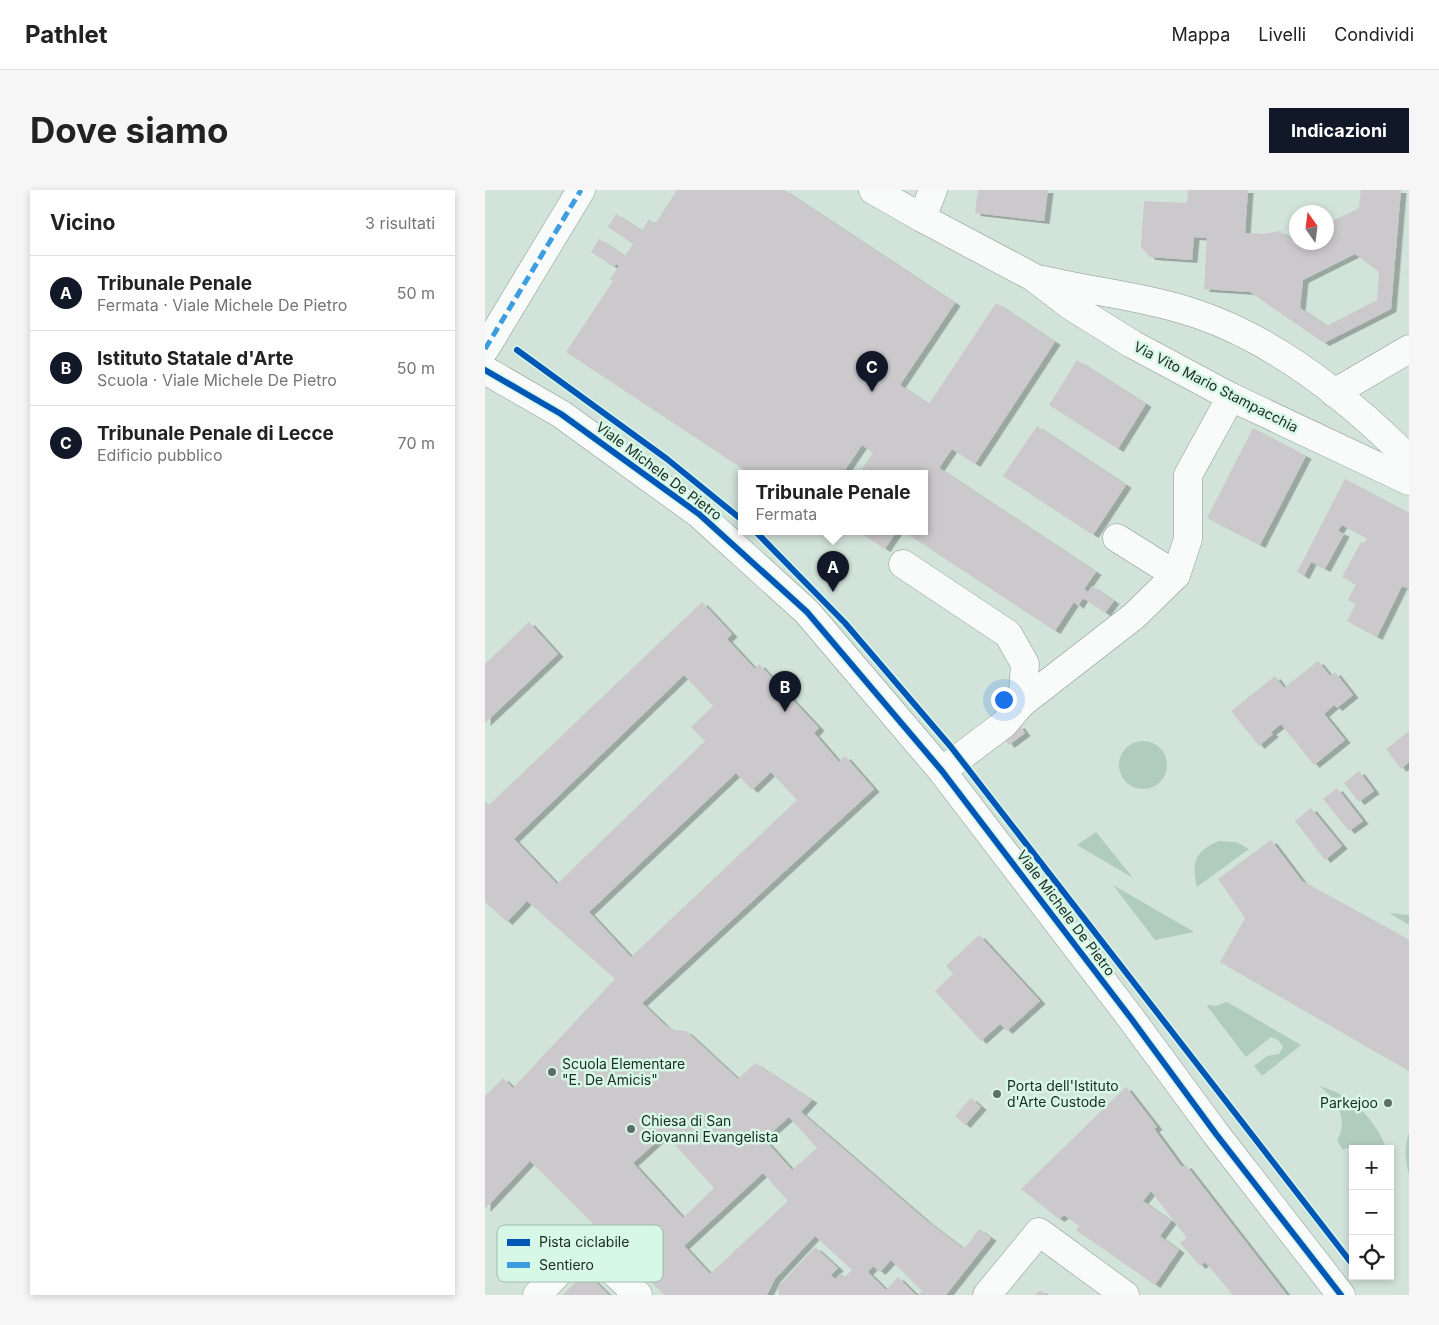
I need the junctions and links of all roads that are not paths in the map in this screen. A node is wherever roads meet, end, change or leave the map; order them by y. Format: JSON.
{"nodes":[{"id":1,"x":581,"y":190,"type":"edge"},
{"id":2,"x":873,"y":190,"type":"edge"},
{"id":3,"x":933,"y":190,"type":"edge"},
{"id":4,"x":922,"y":218,"type":"junction"},
{"id":5,"x":1033,"y":277,"type":"junction"},
{"id":6,"x":485,"y":349,"type":"edge"},
{"id":7,"x":1409,"y":349,"type":"edge"},
{"id":8,"x":485,"y":370,"type":"edge"},
{"id":9,"x":1334,"y":392,"type":"junction"},
{"id":10,"x":1231,"y":397,"type":"junction"},
{"id":11,"x":1409,"y":459,"type":"edge"},
{"id":12,"x":1409,"y":481,"type":"edge"},
{"id":13,"x":1117,"y":538,"type":"dead end"},
{"id":14,"x":903,"y":564,"type":"dead end"},
{"id":15,"x":1176,"y":575,"type":"junction"},
{"id":16,"x":1022,"y":703,"type":"junction"},
{"id":17,"x":942,"y":770,"type":"junction"},
{"id":18,"x":549,"y":1282,"type":"edge"},
{"id":19,"x":624,"y":1282,"type":"edge"},
{"id":20,"x":537,"y":1295,"type":"edge"},
{"id":21,"x":638,"y":1295,"type":"edge"},
{"id":22,"x":987,"y":1295,"type":"edge"},
{"id":23,"x":1125,"y":1295,"type":"edge"},
{"id":24,"x":1341,"y":1295,"type":"edge"}],
"edges":[{"from":1,"to":6,"type":"street"},
{"from":2,"to":4,"type":"street","name":"Via Vito Mario Stampacchia"},
{"from":3,"to":4,"type":"street"},
{"from":4,"to":5,"type":"street","name":"Via Vito Mario Stampacchia"},
{"from":5,"to":9,"type":"street","name":"Via Vito Mario Stampacchia"},
{"from":5,"to":10,"type":"street","name":"Via Vito Mario Stampacchia"},
{"from":7,"to":9,"type":"street"},
{"from":8,"to":17,"type":"street","name":"Viale Michele De Pietro"},
{"from":9,"to":11,"type":"street","name":"Via Vito Mario Stampacchia"},
{"from":10,"to":12,"type":"street","name":"Via Vito Mario Stampacchia"},
{"from":10,"to":15,"type":"street"},
{"from":13,"to":15,"type":"street"},
{"from":14,"to":16,"type":"street"},
{"from":15,"to":16,"type":"street"},
{"from":16,"to":17,"type":"street"},
{"from":17,"to":24,"type":"street","name":"Viale Michele De Pietro"},
{"from":18,"to":20,"type":"street"},
{"from":19,"to":21,"type":"street"},
{"from":22,"to":23,"type":"street"}]}
